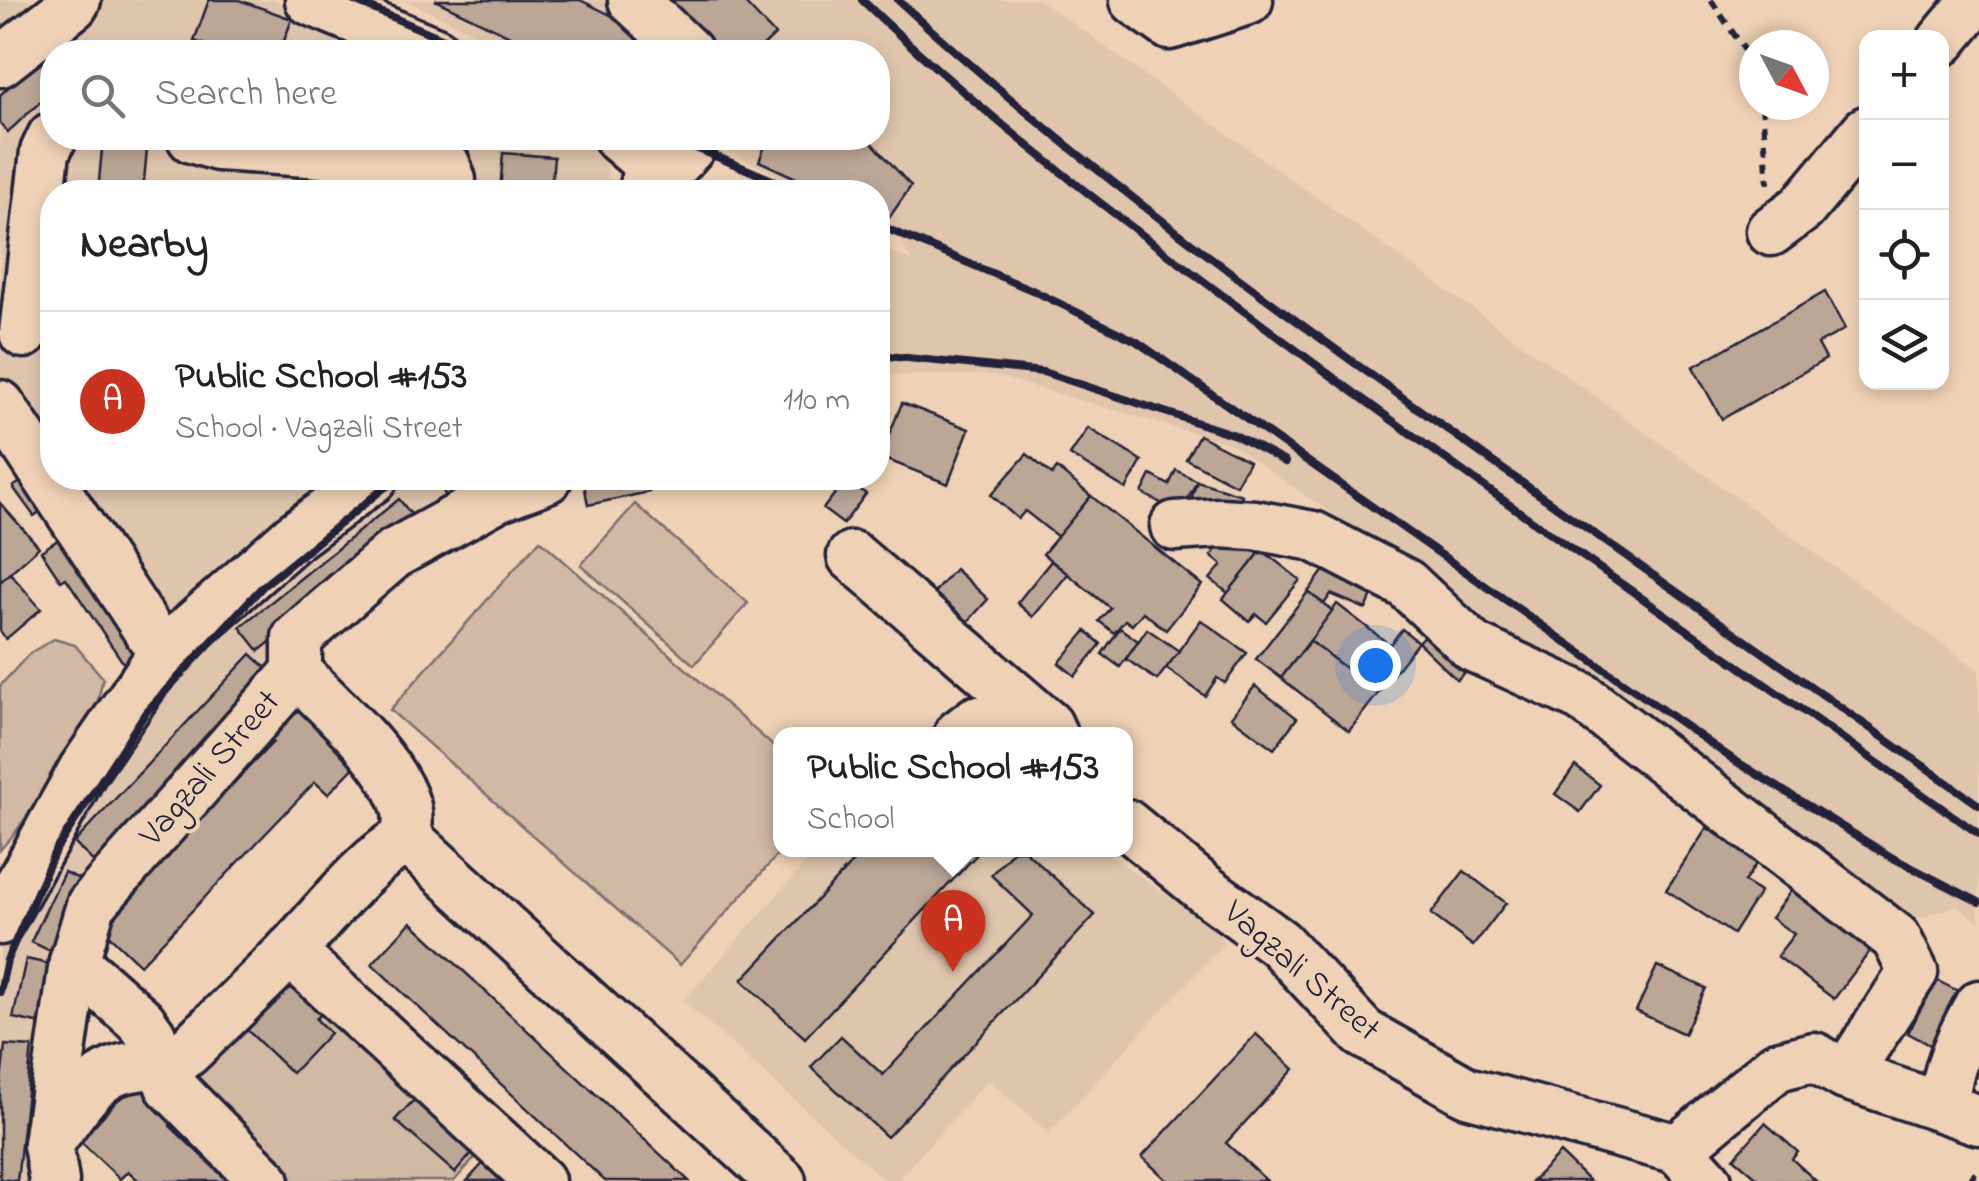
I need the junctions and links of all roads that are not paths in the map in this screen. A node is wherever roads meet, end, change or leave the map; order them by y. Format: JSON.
{"nodes":[{"id":1,"x":76,"y":0,"type":"edge"},
{"id":2,"x":310,"y":0,"type":"edge"},
{"id":3,"x":633,"y":0,"type":"edge"},
{"id":4,"x":1135,"y":0,"type":"edge"},
{"id":5,"x":1248,"y":0,"type":"edge"},
{"id":6,"x":1976,"y":0,"type":"edge"},
{"id":7,"x":1949,"y":33,"type":"edge"},
{"id":8,"x":407,"y":40,"type":"edge"},
{"id":9,"x":675,"y":40,"type":"edge"},
{"id":10,"x":0,"y":62,"type":"edge"},
{"id":11,"x":1859,"y":139,"type":"edge"},
{"id":12,"x":45,"y":150,"type":"edge"},
{"id":13,"x":277,"y":150,"type":"edge"},
{"id":14,"x":632,"y":150,"type":"edge"},
{"id":15,"x":688,"y":150,"type":"edge"},
{"id":16,"x":41,"y":180,"type":"edge"},
{"id":17,"x":451,"y":180,"type":"edge"},
{"id":18,"x":647,"y":180,"type":"edge"},
{"id":19,"x":659,"y":180,"type":"edge"},
{"id":20,"x":40,"y":188,"type":"edge"},
{"id":21,"x":1771,"y":231,"type":"road end"},
{"id":22,"x":24,"y":333,"type":"dead end"},
{"id":23,"x":0,"y":406,"type":"edge"},
{"id":24,"x":40,"y":467,"type":"edge"},
{"id":25,"x":55,"y":490,"type":"edge"},
{"id":26,"x":357,"y":490,"type":"edge"},
{"id":27,"x":514,"y":490,"type":"edge"},
{"id":28,"x":1175,"y":526,"type":"dead end"},
{"id":29,"x":852,"y":556,"type":"dead end"},
{"id":30,"x":163,"y":653,"type":"junction"},
{"id":31,"x":297,"y":672,"type":"junction"},
{"id":32,"x":1049,"y":727,"type":"edge"},
{"id":33,"x":1133,"y":830,"type":"edge"},
{"id":34,"x":407,"y":838,"type":"junction"},
{"id":35,"x":0,"y":920,"type":"edge"},
{"id":36,"x":290,"y":951,"type":"junction"},
{"id":37,"x":74,"y":962,"type":"junction"},
{"id":38,"x":1979,"y":1005,"type":"edge"},
{"id":39,"x":160,"y":1064,"type":"junction"},
{"id":40,"x":1846,"y":1076,"type":"junction"},
{"id":41,"x":1961,"y":1113,"type":"edge"},
{"id":42,"x":51,"y":1163,"type":"edge"},
{"id":43,"x":1693,"y":1165,"type":"edge"},
{"id":44,"x":265,"y":1181,"type":"edge"},
{"id":45,"x":540,"y":1181,"type":"edge"},
{"id":46,"x":781,"y":1181,"type":"edge"}],
"edges":[{"from":1,"to":10,"type":"street"},
{"from":2,"to":8,"type":"street"},
{"from":3,"to":9,"type":"street"},
{"from":4,"to":5,"type":"street"},
{"from":6,"to":7,"type":"street"},
{"from":11,"to":21,"type":"street"},
{"from":12,"to":16,"type":"street"},
{"from":13,"to":17,"type":"street"},
{"from":14,"to":18,"type":"street"},
{"from":15,"to":19,"type":"street"},
{"from":20,"to":22,"type":"street"},
{"from":23,"to":24,"type":"street"},
{"from":25,"to":30,"type":"street"},
{"from":26,"to":30,"type":"street"},
{"from":27,"to":31,"type":"street","name":"Vagzali Street"},
{"from":28,"to":40,"type":"street"},
{"from":29,"to":32,"type":"street"},
{"from":30,"to":35,"type":"street"},
{"from":31,"to":34,"type":"street"},
{"from":31,"to":37,"type":"street","name":"Vagzali Street"},
{"from":33,"to":43,"type":"street","name":"Vagzali Street"},
{"from":34,"to":36,"type":"street"},
{"from":34,"to":46,"type":"street"},
{"from":36,"to":39,"type":"street"},
{"from":36,"to":45,"type":"street"},
{"from":37,"to":39,"type":"street"},
{"from":37,"to":42,"type":"street","name":"Vagzali Street"},
{"from":38,"to":41,"type":"street"},
{"from":39,"to":42,"type":"street"},
{"from":39,"to":44,"type":"street"},
{"from":40,"to":41,"type":"street","name":"Vagzali Street"},
{"from":40,"to":43,"type":"street","name":"Vagzali Street"}]}
